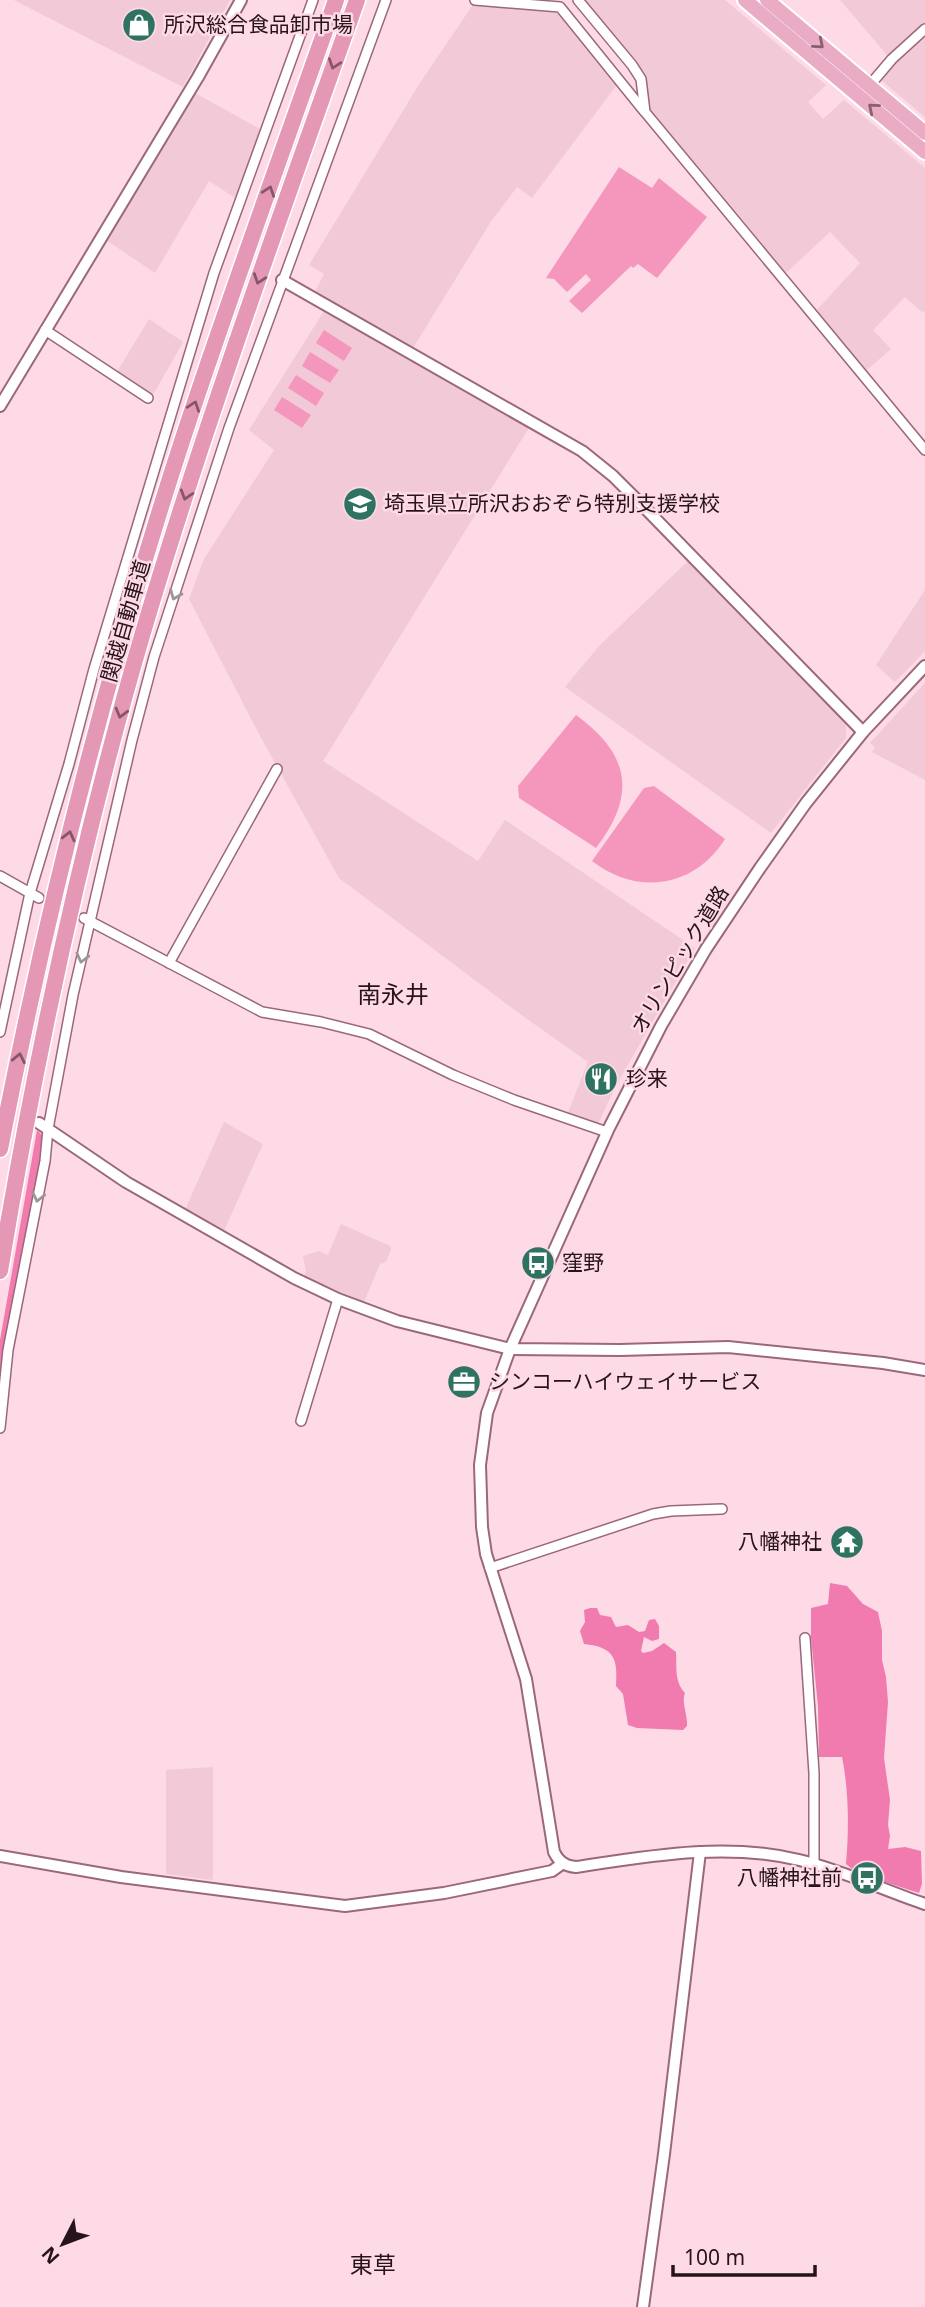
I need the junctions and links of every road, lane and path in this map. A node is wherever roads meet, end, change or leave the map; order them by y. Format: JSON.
{"nodes":[{"id":1,"x":241,"y":0,"type":"edge"},
{"id":2,"x":313,"y":0,"type":"edge"},
{"id":3,"x":336,"y":0,"type":"edge"},
{"id":4,"x":357,"y":0,"type":"edge"},
{"id":5,"x":386,"y":0,"type":"edge"},
{"id":6,"x":475,"y":0,"type":"edge"},
{"id":7,"x":578,"y":0,"type":"edge"},
{"id":8,"x":745,"y":0,"type":"edge"},
{"id":9,"x":766,"y":0,"type":"edge"},
{"id":10,"x":532,"y":2,"type":"edge"},
{"id":11,"x":925,"y":29,"type":"edge"},
{"id":12,"x":869,"y":86,"type":"junction"},
{"id":13,"x":645,"y":112,"type":"junction"},
{"id":14,"x":925,"y":133,"type":"edge"},
{"id":15,"x":925,"y":152,"type":"edge"},
{"id":16,"x":282,"y":280,"type":"junction"},
{"id":17,"x":46,"y":330,"type":"junction"},
{"id":18,"x":148,"y":398,"type":"dead end"},
{"id":19,"x":0,"y":406,"type":"edge"},
{"id":20,"x":925,"y":450,"type":"edge"},
{"id":21,"x":925,"y":666,"type":"edge"},
{"id":22,"x":863,"y":732,"type":"junction"},
{"id":23,"x":277,"y":769,"type":"dead end"},
{"id":24,"x":0,"y":876,"type":"edge"},
{"id":25,"x":35,"y":895,"type":"junction"},
{"id":26,"x":88,"y":920,"type":"junction"},
{"id":27,"x":169,"y":963,"type":"junction"},
{"id":28,"x":0,"y":1032,"type":"edge"},
{"id":29,"x":43,"y":1126,"type":"junction"},
{"id":30,"x":607,"y":1132,"type":"junction"},
{"id":31,"x":0,"y":1149,"type":"edge"},
{"id":32,"x":0,"y":1271,"type":"edge"},
{"id":33,"x":338,"y":1299,"type":"junction"},
{"id":34,"x":510,"y":1349,"type":"junction"},
{"id":35,"x":925,"y":1370,"type":"edge"},
{"id":36,"x":301,"y":1421,"type":"dead end"},
{"id":37,"x":0,"y":1428,"type":"edge"},
{"id":38,"x":722,"y":1509,"type":"dead end"},
{"id":39,"x":490,"y":1568,"type":"junction"},
{"id":40,"x":805,"y":1638,"type":"dead end"},
{"id":41,"x":700,"y":1852,"type":"junction"},
{"id":42,"x":0,"y":1856,"type":"edge"},
{"id":43,"x":562,"y":1863,"type":"junction"},
{"id":44,"x":814,"y":1864,"type":"junction"},
{"id":45,"x":925,"y":1904,"type":"edge"},
{"id":46,"x":643,"y":2307,"type":"edge"}],
"edges":[{"from":1,"to":17,"type":"street"},
{"from":2,"to":25,"type":"street"},
{"from":31,"to":3,"type":"highway","name":"関越自動車道","one_way":true},
{"from":4,"to":32,"type":"highway","name":"関越自動車道","one_way":true},
{"from":5,"to":16,"type":"street"},
{"from":6,"to":10,"type":"street"},
{"from":7,"to":13,"type":"street"},
{"from":15,"to":8,"type":"highway","one_way":true},
{"from":9,"to":12,"type":"highway","one_way":true},
{"from":10,"to":13,"type":"street"},
{"from":11,"to":12,"type":"street"},
{"from":12,"to":14,"type":"highway"},
{"from":13,"to":20,"type":"street"},
{"from":16,"to":22,"type":"street"},
{"from":16,"to":26,"type":"street","one_way":true},
{"from":17,"to":18,"type":"street"},
{"from":17,"to":19,"type":"street"},
{"from":21,"to":22,"type":"street","name":"オリンピック道路"},
{"from":22,"to":30,"type":"street","name":"オリンピック道路"},
{"from":23,"to":27,"type":"street"},
{"from":24,"to":25,"type":"street"},
{"from":25,"to":28,"type":"street"},
{"from":26,"to":27,"type":"street"},
{"from":26,"to":29,"type":"street","one_way":true},
{"from":27,"to":30,"type":"street"},
{"from":29,"to":33,"type":"street"},
{"from":29,"to":37,"type":"street","one_way":true},
{"from":30,"to":34,"type":"street","name":"オリンピック道路"},
{"from":33,"to":34,"type":"street"},
{"from":33,"to":36,"type":"street"},
{"from":34,"to":35,"type":"street"},
{"from":34,"to":39,"type":"street","name":"オリンピック道路"},
{"from":38,"to":39,"type":"street"},
{"from":39,"to":43,"type":"street","name":"オリンピック道路"},
{"from":40,"to":44,"type":"street"},
{"from":41,"to":43,"type":"street"},
{"from":41,"to":44,"type":"street"},
{"from":41,"to":46,"type":"street"},
{"from":42,"to":43,"type":"street"},
{"from":44,"to":45,"type":"street"}]}
